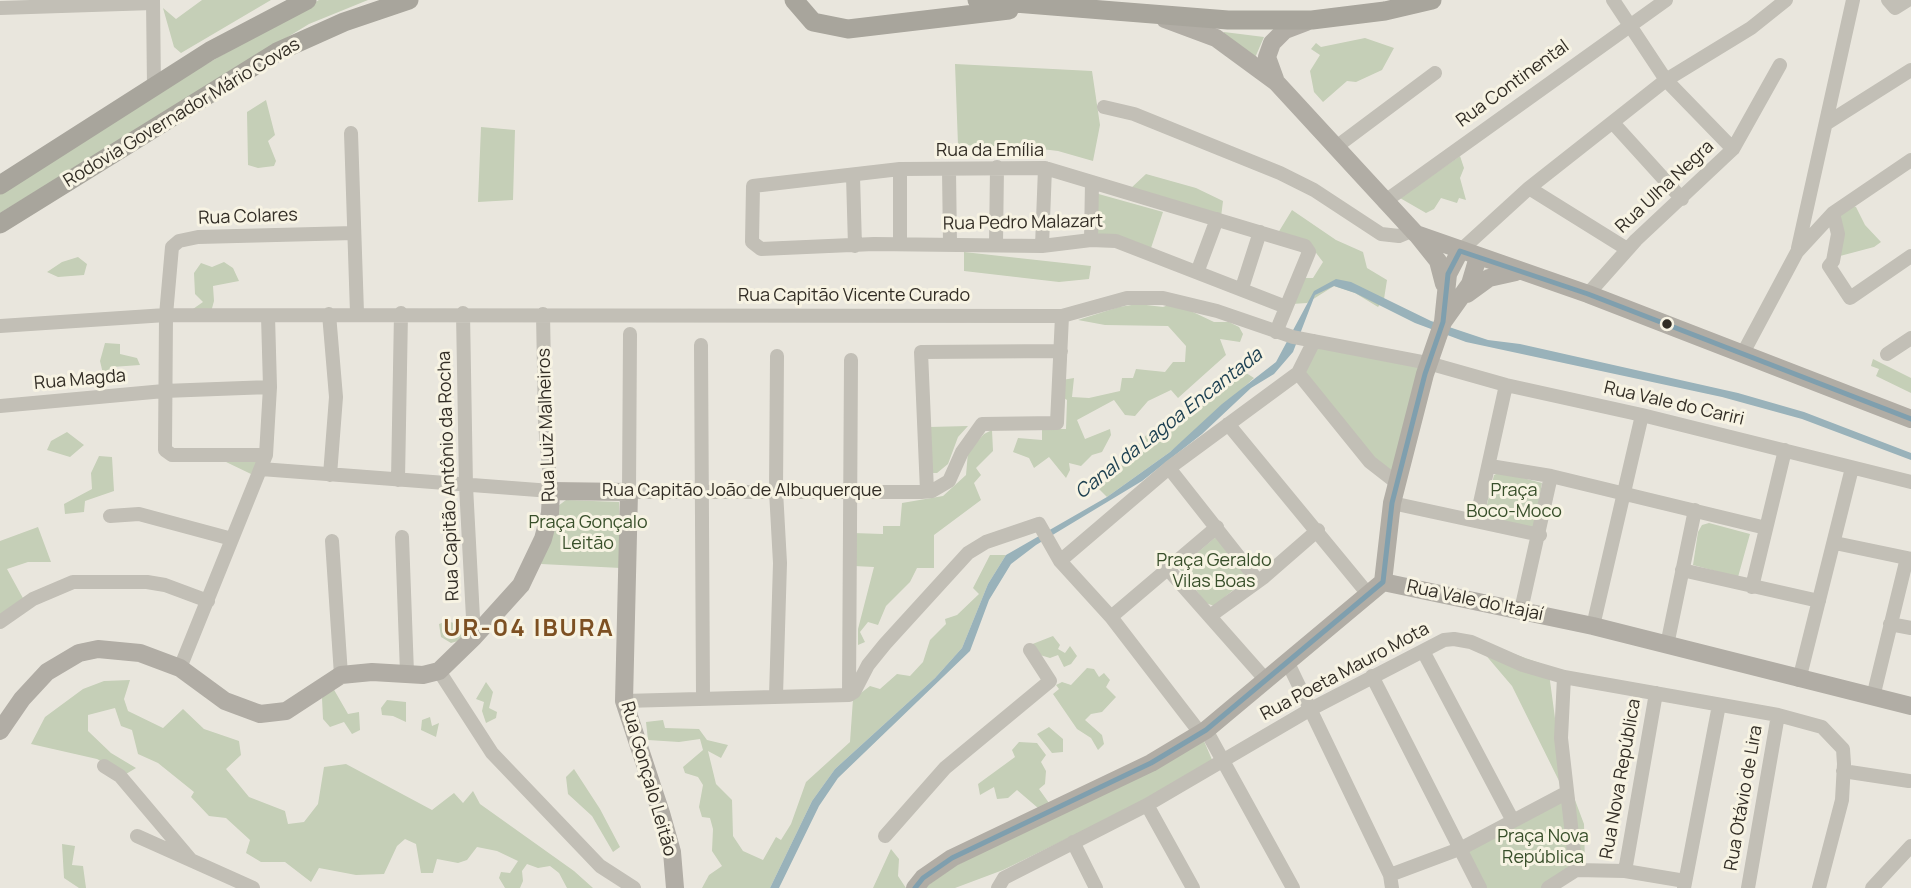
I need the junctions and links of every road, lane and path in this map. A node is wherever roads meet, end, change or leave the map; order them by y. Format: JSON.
{"nodes":[{"id":1,"x":307,"y":0,"type":"edge"},
{"id":2,"x":409,"y":0,"type":"edge"},
{"id":3,"x":794,"y":0,"type":"edge"},
{"id":4,"x":977,"y":0,"type":"edge"},
{"id":5,"x":1432,"y":0,"type":"edge"},
{"id":6,"x":1614,"y":0,"type":"edge"},
{"id":7,"x":1666,"y":0,"type":"edge"},
{"id":8,"x":1786,"y":0,"type":"edge"},
{"id":9,"x":1853,"y":0,"type":"edge"},
{"id":10,"x":1908,"y":0,"type":"edge"},
{"id":11,"x":153,"y":1,"type":"edge"},
{"id":12,"x":1027,"y":4,"type":"junction"},
{"id":13,"x":1892,"y":4,"type":"edge"},
{"id":14,"x":0,"y":8,"type":"edge"},
{"id":15,"x":1145,"y":12,"type":"junction"},
{"id":16,"x":1312,"y":20,"type":"junction"},
{"id":17,"x":1629,"y":25,"type":"junction"},
{"id":18,"x":1780,"y":65,"type":"dead end"},
{"id":19,"x":1911,"y":70,"type":"edge"},
{"id":20,"x":1435,"y":73,"type":"dead end"},
{"id":21,"x":1666,"y":80,"type":"junction"},
{"id":22,"x":1276,"y":82,"type":"junction"},
{"id":23,"x":154,"y":87,"type":"junction"},
{"id":24,"x":1104,"y":107,"type":"dead end"},
{"id":25,"x":1827,"y":123,"type":"junction"},
{"id":26,"x":1614,"y":124,"type":"junction"},
{"id":27,"x":351,"y":133,"type":"dead end"},
{"id":28,"x":1336,"y":147,"type":"junction"},
{"id":29,"x":1733,"y":149,"type":"junction"},
{"id":30,"x":1909,"y":166,"type":"edge"},
{"id":31,"x":997,"y":167,"type":"junction"},
{"id":32,"x":1045,"y":168,"type":"junction"},
{"id":33,"x":900,"y":169,"type":"junction"},
{"id":34,"x":949,"y":170,"type":"junction"},
{"id":35,"x":853,"y":176,"type":"junction"},
{"id":36,"x":1091,"y":182,"type":"junction"},
{"id":37,"x":0,"y":185,"type":"edge"},
{"id":38,"x":1529,"y":188,"type":"junction"},
{"id":39,"x":1682,"y":199,"type":"junction"},
{"id":40,"x":1384,"y":202,"type":"junction"},
{"id":41,"x":1833,"y":213,"type":"junction"},
{"id":42,"x":1217,"y":219,"type":"junction"},
{"id":43,"x":0,"y":224,"type":"edge"},
{"id":44,"x":1260,"y":232,"type":"junction"},
{"id":45,"x":1414,"y":232,"type":"junction"},
{"id":46,"x":354,"y":233,"type":"junction"},
{"id":47,"x":1091,"y":240,"type":"junction"},
{"id":48,"x":752,"y":242,"type":"joint"},
{"id":49,"x":900,"y":244,"type":"junction"},
{"id":50,"x":950,"y":244,"type":"junction"},
{"id":51,"x":996,"y":244,"type":"junction"},
{"id":52,"x":855,"y":246,"type":"junction"},
{"id":53,"x":1042,"y":246,"type":"junction"},
{"id":54,"x":1627,"y":249,"type":"junction"},
{"id":55,"x":1460,"y":251,"type":"junction"},
{"id":56,"x":1797,"y":252,"type":"junction"},
{"id":57,"x":1911,"y":256,"type":"edge"},
{"id":58,"x":1478,"y":257,"type":"junction"},
{"id":59,"x":1198,"y":270,"type":"junction"},
{"id":60,"x":1525,"y":272,"type":"junction"},
{"id":61,"x":1242,"y":288,"type":"junction"},
{"id":62,"x":1588,"y":293,"type":"junction"},
{"id":63,"x":1454,"y":295,"type":"junction"},
{"id":64,"x":1286,"y":307,"type":"junction"},
{"id":65,"x":357,"y":313,"type":"junction"},
{"id":66,"x":401,"y":313,"type":"junction"},
{"id":67,"x":463,"y":313,"type":"junction"},
{"id":68,"x":166,"y":314,"type":"junction"},
{"id":69,"x":329,"y":314,"type":"junction"},
{"id":70,"x":543,"y":314,"type":"junction"},
{"id":71,"x":268,"y":316,"type":"junction"},
{"id":72,"x":1062,"y":316,"type":"junction"},
{"id":73,"x":0,"y":326,"type":"edge"},
{"id":74,"x":1279,"y":333,"type":"junction"},
{"id":75,"x":630,"y":334,"type":"dead end"},
{"id":76,"x":1911,"y":338,"type":"edge"},
{"id":77,"x":1306,"y":340,"type":"junction"},
{"id":78,"x":701,"y":345,"type":"dead end"},
{"id":79,"x":1061,"y":351,"type":"junction"},
{"id":80,"x":1887,"y":354,"type":"dead end"},
{"id":81,"x":1742,"y":355,"type":"junction"},
{"id":82,"x":777,"y":356,"type":"dead end"},
{"id":83,"x":851,"y":360,"type":"dead end"},
{"id":84,"x":1428,"y":363,"type":"junction"},
{"id":85,"x":1298,"y":373,"type":"junction"},
{"id":86,"x":1506,"y":385,"type":"junction"},
{"id":87,"x":270,"y":387,"type":"junction"},
{"id":88,"x":164,"y":391,"type":"junction"},
{"id":89,"x":0,"y":406,"type":"edge"},
{"id":90,"x":1642,"y":415,"type":"junction"},
{"id":91,"x":1911,"y":419,"type":"edge"},
{"id":92,"x":1228,"y":424,"type":"junction"},
{"id":93,"x":165,"y":450,"type":"joint"},
{"id":94,"x":1785,"y":450,"type":"junction"},
{"id":95,"x":263,"y":462,"type":"junction"},
{"id":96,"x":1490,"y":466,"type":"junction"},
{"id":97,"x":1169,"y":468,"type":"junction"},
{"id":98,"x":1852,"y":468,"type":"junction"},
{"id":99,"x":330,"y":474,"type":"junction"},
{"id":100,"x":1552,"y":476,"type":"junction"},
{"id":101,"x":398,"y":480,"type":"junction"},
{"id":102,"x":1911,"y":482,"type":"edge"},
{"id":103,"x":1397,"y":483,"type":"junction"},
{"id":104,"x":467,"y":486,"type":"junction"},
{"id":105,"x":551,"y":491,"type":"junction"},
{"id":106,"x":776,"y":491,"type":"junction"},
{"id":107,"x":852,"y":491,"type":"junction"},
{"id":108,"x":927,"y":491,"type":"junction"},
{"id":109,"x":629,"y":492,"type":"junction"},
{"id":110,"x":704,"y":492,"type":"junction"},
{"id":111,"x":1624,"y":493,"type":"junction"},
{"id":112,"x":1392,"y":503,"type":"junction"},
{"id":113,"x":1695,"y":510,"type":"junction"},
{"id":114,"x":110,"y":516,"type":"dead end"},
{"id":115,"x":1476,"y":522,"type":"junction"},
{"id":116,"x":1217,"y":527,"type":"junction"},
{"id":117,"x":1766,"y":528,"type":"junction"},
{"id":118,"x":1318,"y":530,"type":"junction"},
{"id":119,"x":1540,"y":535,"type":"junction"},
{"id":120,"x":402,"y":537,"type":"dead end"},
{"id":121,"x":232,"y":539,"type":"junction"},
{"id":122,"x":332,"y":541,"type":"dead end"},
{"id":123,"x":1835,"y":543,"type":"junction"},
{"id":124,"x":1909,"y":559,"type":"edge"},
{"id":125,"x":1060,"y":561,"type":"junction"},
{"id":126,"x":1167,"y":568,"type":"junction"},
{"id":127,"x":1682,"y":570,"type":"junction"},
{"id":128,"x":1258,"y":581,"type":"junction"},
{"id":129,"x":1383,"y":582,"type":"junction"},
{"id":130,"x":1752,"y":587,"type":"junction"},
{"id":131,"x":1368,"y":594,"type":"junction"},
{"id":132,"x":208,"y":601,"type":"junction"},
{"id":133,"x":1819,"y":601,"type":"junction"},
{"id":134,"x":1521,"y":610,"type":"junction"},
{"id":135,"x":1210,"y":615,"type":"junction"},
{"id":136,"x":1111,"y":617,"type":"junction"},
{"id":137,"x":0,"y":622,"type":"edge"},
{"id":138,"x":1889,"y":624,"type":"junction"},
{"id":139,"x":1593,"y":626,"type":"junction"},
{"id":140,"x":1911,"y":628,"type":"edge"},
{"id":141,"x":474,"y":637,"type":"junction"},
{"id":142,"x":1667,"y":645,"type":"junction"},
{"id":143,"x":1030,"y":650,"type":"dead end"},
{"id":144,"x":1423,"y":650,"type":"junction"},
{"id":145,"x":1287,"y":661,"type":"junction"},
{"id":146,"x":180,"y":668,"type":"junction"},
{"id":147,"x":439,"y":671,"type":"junction"},
{"id":148,"x":407,"y":673,"type":"junction"},
{"id":149,"x":341,"y":675,"type":"junction"},
{"id":150,"x":1372,"y":676,"type":"junction"},
{"id":151,"x":1564,"y":677,"type":"junction"},
{"id":152,"x":1265,"y":679,"type":"junction"},
{"id":153,"x":1799,"y":680,"type":"junction"},
{"id":154,"x":1656,"y":694,"type":"junction"},
{"id":155,"x":849,"y":695,"type":"junction"},
{"id":156,"x":776,"y":696,"type":"junction"},
{"id":157,"x":703,"y":697,"type":"junction"},
{"id":158,"x":1873,"y":697,"type":"junction"},
{"id":159,"x":624,"y":701,"type":"junction"},
{"id":160,"x":1719,"y":705,"type":"junction"},
{"id":161,"x":1911,"y":706,"type":"edge"},
{"id":162,"x":1311,"y":709,"type":"junction"},
{"id":163,"x":1777,"y":715,"type":"junction"},
{"id":164,"x":0,"y":731,"type":"edge"},
{"id":165,"x":1203,"y":732,"type":"junction"},
{"id":166,"x":1224,"y":762,"type":"junction"},
{"id":167,"x":104,"y":766,"type":"dead end"},
{"id":168,"x":1844,"y":768,"type":"junction"},
{"id":169,"x":1909,"y":781,"type":"edge"},
{"id":170,"x":1566,"y":793,"type":"junction"},
{"id":171,"x":1147,"y":805,"type":"junction"},
{"id":172,"x":1513,"y":821,"type":"junction"},
{"id":173,"x":137,"y":836,"type":"dead end"},
{"id":174,"x":885,"y":836,"type":"dead end"},
{"id":175,"x":1073,"y":842,"type":"junction"},
{"id":176,"x":1911,"y":846,"type":"edge"},
{"id":177,"x":1462,"y":848,"type":"junction"},
{"id":178,"x":191,"y":860,"type":"junction"},
{"id":179,"x":1576,"y":870,"type":"junction"},
{"id":180,"x":1625,"y":871,"type":"junction"},
{"id":181,"x":1391,"y":881,"type":"edge"},
{"id":182,"x":1685,"y":884,"type":"edge"},
{"id":183,"x":253,"y":888,"type":"edge"},
{"id":184,"x":634,"y":888,"type":"edge"},
{"id":185,"x":675,"y":888,"type":"edge"},
{"id":186,"x":915,"y":888,"type":"edge"},
{"id":187,"x":998,"y":888,"type":"edge"},
{"id":188,"x":1096,"y":888,"type":"edge"},
{"id":189,"x":1194,"y":888,"type":"edge"},
{"id":190,"x":1293,"y":888,"type":"edge"},
{"id":191,"x":1480,"y":888,"type":"edge"},
{"id":192,"x":1548,"y":888,"type":"edge"},
{"id":193,"x":1748,"y":888,"type":"edge"},
{"id":194,"x":1819,"y":888,"type":"edge"},
{"id":195,"x":1872,"y":888,"type":"edge"}],
"edges":[{"from":1,"to":23,"type":"highway","name":"Rodovia Governador Mário Covas"},
{"from":2,"to":43,"type":"highway","name":"Rodovia Governador Mário Covas"},
{"from":3,"to":12,"type":"highway"},
{"from":4,"to":12,"type":"highway"},
{"from":5,"to":16,"type":"highway"},
{"from":6,"to":17,"type":"street"},
{"from":7,"to":17,"type":"street","name":"Rua Continental"},
{"from":8,"to":21,"type":"street"},
{"from":9,"to":25,"type":"street"},
{"from":10,"to":13,"type":"street"},
{"from":11,"to":14,"type":"street"},
{"from":11,"to":23,"type":"street"},
{"from":12,"to":15,"type":"highway"},
{"from":15,"to":16,"type":"highway"},
{"from":15,"to":22,"type":"main road"},
{"from":16,"to":22,"type":"main road"},
{"from":17,"to":21,"type":"street"},
{"from":17,"to":40,"type":"street","name":"Rua Continental"},
{"from":18,"to":29,"type":"street","name":"Rua Ulha Negra"},
{"from":19,"to":25,"type":"street"},
{"from":20,"to":28,"type":"street"},
{"from":21,"to":26,"type":"street"},
{"from":21,"to":29,"type":"street"},
{"from":22,"to":28,"type":"main road"},
{"from":23,"to":37,"type":"highway","name":"Rodovia Governador Mário Covas"},
{"from":24,"to":45,"type":"street"},
{"from":25,"to":56,"type":"street"},
{"from":26,"to":38,"type":"street"},
{"from":26,"to":39,"type":"street"},
{"from":27,"to":46,"type":"street"},
{"from":28,"to":40,"type":"main road"},
{"from":29,"to":39,"type":"street","name":"Rua Ulha Negra"},
{"from":30,"to":41,"type":"street"},
{"from":31,"to":32,"type":"street","name":"Rua da Emília"},
{"from":31,"to":34,"type":"street","name":"Rua da Emília"},
{"from":31,"to":51,"type":"street"},
{"from":32,"to":36,"type":"street","name":"Rua da Emília"},
{"from":32,"to":53,"type":"street"},
{"from":33,"to":34,"type":"street","name":"Rua da Emília"},
{"from":33,"to":35,"type":"street","name":"Rua da Emília"},
{"from":33,"to":49,"type":"street"},
{"from":34,"to":50,"type":"street"},
{"from":35,"to":48,"type":"street","name":"Rua da Emília"},
{"from":35,"to":52,"type":"street"},
{"from":36,"to":42,"type":"street","name":"Rua da Emília"},
{"from":36,"to":47,"type":"street"},
{"from":38,"to":54,"type":"street"},
{"from":38,"to":55,"type":"street"},
{"from":39,"to":54,"type":"street","name":"Rua Ulha Negra"},
{"from":40,"to":45,"type":"main road"},
{"from":41,"to":56,"type":"street"},
{"from":41,"to":57,"type":"street"},
{"from":42,"to":44,"type":"street","name":"Rua da Emília"},
{"from":42,"to":59,"type":"street"},
{"from":44,"to":61,"type":"street"},
{"from":44,"to":64,"type":"street","name":"Rua da Emília"},
{"from":45,"to":55,"type":"main road"},
{"from":45,"to":63,"type":"main road"},
{"from":46,"to":65,"type":"street"},
{"from":46,"to":68,"type":"street","name":"Rua Colares"},
{"from":47,"to":53,"type":"street","name":"Rua Pedro Malazart"},
{"from":47,"to":59,"type":"street","name":"Rua Pedro Malazart"},
{"from":48,"to":52,"type":"street","name":"Rua Pedro Malazart"},
{"from":49,"to":50,"type":"street","name":"Rua Pedro Malazart"},
{"from":49,"to":52,"type":"street","name":"Rua Pedro Malazart"},
{"from":50,"to":51,"type":"street","name":"Rua Pedro Malazart"},
{"from":51,"to":53,"type":"street","name":"Rua Pedro Malazart"},
{"from":54,"to":62,"type":"street","name":"Rua Ulha Negra"},
{"from":55,"to":58,"type":"main road"},
{"from":55,"to":63,"type":"main road"},
{"from":56,"to":81,"type":"street"},
{"from":58,"to":60,"type":"main road"},
{"from":58,"to":63,"type":"main road"},
{"from":59,"to":61,"type":"street","name":"Rua Pedro Malazart"},
{"from":60,"to":62,"type":"main road"},
{"from":60,"to":63,"type":"main road"},
{"from":61,"to":64,"type":"street","name":"Rua Pedro Malazart"},
{"from":62,"to":81,"type":"main road"},
{"from":63,"to":84,"type":"main road"},
{"from":64,"to":74,"type":"street","name":"Rua da Emília"},
{"from":65,"to":66,"type":"street","name":"Rua Capitão Vicente Curado"},
{"from":65,"to":69,"type":"street","name":"Rua Capitão Vicente Curado"},
{"from":66,"to":67,"type":"street","name":"Rua Capitão Vicente Curado"},
{"from":66,"to":101,"type":"street"},
{"from":67,"to":70,"type":"street","name":"Rua Capitão Vicente Curado"},
{"from":67,"to":104,"type":"street","name":"Rua Capitão Antônio da Rocha"},
{"from":68,"to":71,"type":"street","name":"Rua Capitão Vicente Curado"},
{"from":68,"to":73,"type":"street","name":"Rua Capitão Vicente Curado"},
{"from":68,"to":88,"type":"street","name":"Rua Colares"},
{"from":69,"to":71,"type":"street","name":"Rua Capitão Vicente Curado"},
{"from":69,"to":99,"type":"street"},
{"from":70,"to":72,"type":"street","name":"Rua Capitão Vicente Curado"},
{"from":70,"to":105,"type":"street","name":"Rua Luiz Malheiros"},
{"from":71,"to":87,"type":"street"},
{"from":72,"to":74,"type":"street","name":"Rua Capitão Vicente Curado"},
{"from":72,"to":79,"type":"street"},
{"from":74,"to":77,"type":"street","name":"Rua Capitão Vicente Curado"},
{"from":75,"to":109,"type":"street","name":"Rua Gonçalo Leitão"},
{"from":76,"to":80,"type":"street"},
{"from":77,"to":84,"type":"street","name":"Rua Capitão Vicente Curado"},
{"from":77,"to":85,"type":"street"},
{"from":78,"to":110,"type":"street"},
{"from":79,"to":108,"type":"street"},
{"from":79,"to":108,"type":"street"},
{"from":81,"to":91,"type":"main road"},
{"from":82,"to":106,"type":"street"},
{"from":83,"to":107,"type":"street"},
{"from":84,"to":86,"type":"street","name":"Rua Vale do Cariri"},
{"from":84,"to":103,"type":"main road"},
{"from":85,"to":92,"type":"street"},
{"from":85,"to":103,"type":"street"},
{"from":86,"to":90,"type":"street","name":"Rua Vale do Cariri"},
{"from":86,"to":96,"type":"street"},
{"from":87,"to":88,"type":"street","name":"Rua Magda"},
{"from":87,"to":95,"type":"street"},
{"from":88,"to":89,"type":"street","name":"Rua Magda"},
{"from":88,"to":93,"type":"street","name":"Rua Colares"},
{"from":90,"to":94,"type":"street","name":"Rua Vale do Cariri"},
{"from":90,"to":111,"type":"street"},
{"from":92,"to":97,"type":"street"},
{"from":92,"to":118,"type":"street"},
{"from":93,"to":95,"type":"street","name":"Rua Capitão João de Albuquerque"},
{"from":94,"to":98,"type":"street","name":"Rua Vale do Cariri"},
{"from":94,"to":117,"type":"street"},
{"from":95,"to":99,"type":"street","name":"Rua Capitão João de Albuquerque"},
{"from":95,"to":121,"type":"street"},
{"from":96,"to":100,"type":"street"},
{"from":96,"to":115,"type":"street"},
{"from":97,"to":116,"type":"street"},
{"from":97,"to":125,"type":"street"},
{"from":98,"to":102,"type":"street","name":"Rua Vale do Cariri"},
{"from":98,"to":123,"type":"street"},
{"from":99,"to":101,"type":"street","name":"Rua Capitão João de Albuquerque"},
{"from":100,"to":111,"type":"street"},
{"from":100,"to":119,"type":"street"},
{"from":101,"to":104,"type":"street","name":"Rua Capitão João de Albuquerque"},
{"from":103,"to":112,"type":"main road"},
{"from":104,"to":105,"type":"street","name":"Rua Capitão João de Albuquerque"},
{"from":104,"to":141,"type":"street","name":"Rua Capitão Antônio da Rocha"},
{"from":105,"to":109,"type":"main road","name":"Rua Capitão João de Albuquerque"},
{"from":105,"to":141,"type":"main road","name":"Rua Luiz Malheiros"},
{"from":106,"to":107,"type":"street","name":"Rua Capitão João de Albuquerque"},
{"from":106,"to":110,"type":"street","name":"Rua Capitão João de Albuquerque"},
{"from":106,"to":156,"type":"street"},
{"from":107,"to":108,"type":"street","name":"Rua Capitão João de Albuquerque"},
{"from":107,"to":155,"type":"street"},
{"from":109,"to":110,"type":"street","name":"Rua Capitão João de Albuquerque"},
{"from":109,"to":159,"type":"main road","name":"Rua Gonçalo Leitão"},
{"from":110,"to":157,"type":"street"},
{"from":111,"to":113,"type":"street"},
{"from":111,"to":139,"type":"street"},
{"from":112,"to":115,"type":"street"},
{"from":112,"to":129,"type":"main road"},
{"from":113,"to":117,"type":"street"},
{"from":113,"to":127,"type":"street"},
{"from":114,"to":121,"type":"street"},
{"from":115,"to":119,"type":"street"},
{"from":116,"to":126,"type":"street"},
{"from":116,"to":128,"type":"street"},
{"from":117,"to":130,"type":"street"},
{"from":118,"to":128,"type":"street"},
{"from":118,"to":131,"type":"street"},
{"from":119,"to":134,"type":"street"},
{"from":120,"to":148,"type":"street"},
{"from":121,"to":132,"type":"street"},
{"from":122,"to":149,"type":"street"},
{"from":123,"to":124,"type":"street"},
{"from":123,"to":133,"type":"street"},
{"from":124,"to":138,"type":"street"},
{"from":125,"to":136,"type":"street"},
{"from":125,"to":155,"type":"street"},
{"from":126,"to":135,"type":"street"},
{"from":126,"to":136,"type":"street"},
{"from":127,"to":130,"type":"street"},
{"from":127,"to":142,"type":"street"},
{"from":128,"to":135,"type":"street"},
{"from":129,"to":131,"type":"main road","name":"Rua Vale do Itajaí"},
{"from":129,"to":134,"type":"main road","name":"Rua Vale do Itajaí"},
{"from":130,"to":133,"type":"street"},
{"from":131,"to":145,"type":"main road","name":"Rua Vale do Itajaí"},
{"from":132,"to":137,"type":"street"},
{"from":132,"to":146,"type":"street"},
{"from":133,"to":153,"type":"street"},
{"from":134,"to":139,"type":"main road","name":"Rua Vale do Itajaí"},
{"from":135,"to":152,"type":"street"},
{"from":136,"to":165,"type":"street"},
{"from":138,"to":140,"type":"street"},
{"from":138,"to":158,"type":"street"},
{"from":139,"to":142,"type":"main road","name":"Rua Vale do Itajaí"},
{"from":141,"to":147,"type":"main road","name":"Rua Luiz Malheiros"},
{"from":142,"to":153,"type":"main road","name":"Rua Vale do Itajaí"},
{"from":143,"to":174,"type":"street"},
{"from":144,"to":150,"type":"street","name":"Rua Poeta Mauro Mota"},
{"from":144,"to":151,"type":"street","name":"Rua Poeta Mauro Mota"},
{"from":144,"to":172,"type":"street"},
{"from":145,"to":152,"type":"main road","name":"Rua Vale do Itajaí"},
{"from":145,"to":162,"type":"street"},
{"from":146,"to":149,"type":"main road"},
{"from":146,"to":164,"type":"main road"},
{"from":147,"to":148,"type":"main road"},
{"from":147,"to":184,"type":"street"},
{"from":148,"to":149,"type":"main road"},
{"from":150,"to":162,"type":"street","name":"Rua Poeta Mauro Mota"},
{"from":150,"to":177,"type":"street"},
{"from":151,"to":154,"type":"street","name":"Rua Poeta Mauro Mota"},
{"from":151,"to":170,"type":"street"},
{"from":152,"to":165,"type":"main road","name":"Rua Vale do Itajaí"},
{"from":153,"to":158,"type":"main road","name":"Rua Vale do Itajaí"},
{"from":154,"to":160,"type":"street","name":"Rua Poeta Mauro Mota"},
{"from":154,"to":180,"type":"street","name":"Rua Nova República"},
{"from":155,"to":156,"type":"street"},
{"from":156,"to":157,"type":"street"},
{"from":157,"to":159,"type":"street"},
{"from":158,"to":161,"type":"main road","name":"Rua Vale do Itajaí"},
{"from":159,"to":185,"type":"main road","name":"Rua Gonçalo Leitão"},
{"from":160,"to":163,"type":"street","name":"Rua Poeta Mauro Mota"},
{"from":160,"to":182,"type":"street"},
{"from":162,"to":166,"type":"street","name":"Rua Poeta Mauro Mota"},
{"from":162,"to":181,"type":"street"},
{"from":163,"to":168,"type":"street","name":"Rua Poeta Mauro Mota"},
{"from":163,"to":193,"type":"street","name":"Rua Otávio de Lira"},
{"from":165,"to":166,"type":"street"},
{"from":165,"to":186,"type":"main road","name":"Rua Vale do Itajaí"},
{"from":166,"to":171,"type":"street","name":"Rua Poeta Mauro Mota"},
{"from":166,"to":190,"type":"street"},
{"from":167,"to":178,"type":"street"},
{"from":168,"to":169,"type":"street"},
{"from":168,"to":194,"type":"street"},
{"from":170,"to":172,"type":"street"},
{"from":170,"to":179,"type":"street"},
{"from":171,"to":175,"type":"street","name":"Rua Poeta Mauro Mota"},
{"from":171,"to":189,"type":"street"},
{"from":172,"to":177,"type":"street"},
{"from":173,"to":178,"type":"street"},
{"from":175,"to":187,"type":"street","name":"Rua Poeta Mauro Mota"},
{"from":175,"to":188,"type":"street"},
{"from":176,"to":195,"type":"street"},
{"from":177,"to":181,"type":"street"},
{"from":177,"to":191,"type":"street"},
{"from":178,"to":183,"type":"street"},
{"from":179,"to":180,"type":"street","name":"Rua Nova República"},
{"from":179,"to":192,"type":"street","name":"Rua Nova República"},
{"from":180,"to":182,"type":"street","name":"Rua Nova República"}]}
